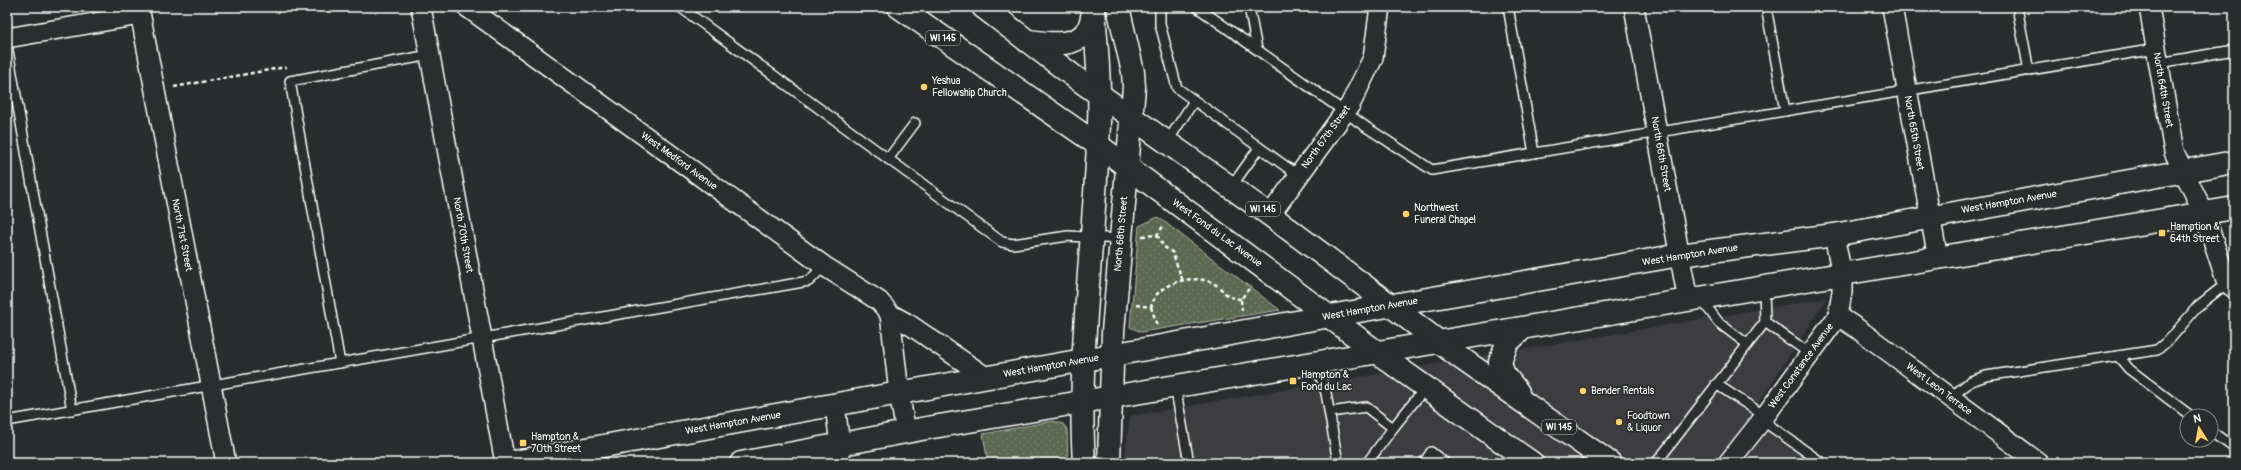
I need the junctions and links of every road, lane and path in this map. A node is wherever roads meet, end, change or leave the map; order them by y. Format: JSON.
{"nodes":[{"id":1,"x":421,"y":7,"type":"edge"},
{"id":2,"x":467,"y":7,"type":"edge"},
{"id":3,"x":680,"y":7,"type":"edge"},
{"id":4,"x":899,"y":7,"type":"edge"},
{"id":5,"x":983,"y":7,"type":"edge"},
{"id":6,"x":1093,"y":7,"type":"edge"},
{"id":7,"x":1118,"y":7,"type":"edge"},
{"id":8,"x":1160,"y":7,"type":"edge"},
{"id":9,"x":1197,"y":7,"type":"edge"},
{"id":10,"x":1249,"y":7,"type":"edge"},
{"id":11,"x":1380,"y":7,"type":"edge"},
{"id":12,"x":1508,"y":7,"type":"edge"},
{"id":13,"x":1634,"y":7,"type":"edge"},
{"id":14,"x":1766,"y":7,"type":"edge"},
{"id":15,"x":1892,"y":7,"type":"edge"},
{"id":16,"x":2017,"y":7,"type":"edge"},
{"id":17,"x":2149,"y":7,"type":"edge"},
{"id":18,"x":140,"y":11,"type":"edge"},
{"id":19,"x":7,"y":38,"type":"edge"},
{"id":20,"x":1027,"y":41,"type":"junction"},
{"id":21,"x":7,"y":45,"type":"edge"},
{"id":22,"x":1256,"y":49,"type":"junction"},
{"id":23,"x":2234,"y":50,"type":"edge"},
{"id":24,"x":430,"y":55,"type":"junction"},
{"id":25,"x":2158,"y":56,"type":"junction"},
{"id":26,"x":2029,"y":71,"type":"junction"},
{"id":27,"x":1907,"y":91,"type":"junction"},
{"id":28,"x":1099,"y":94,"type":"junction"},
{"id":29,"x":1194,"y":100,"type":"junction"},
{"id":30,"x":1346,"y":111,"type":"junction"},
{"id":31,"x":1785,"y":111,"type":"junction"},
{"id":32,"x":1132,"y":117,"type":"junction"},
{"id":33,"x":915,"y":123,"type":"dead end"},
{"id":34,"x":1658,"y":133,"type":"junction"},
{"id":35,"x":1167,"y":142,"type":"junction"},
{"id":36,"x":1098,"y":145,"type":"junction"},
{"id":37,"x":1259,"y":148,"type":"junction"},
{"id":38,"x":1534,"y":153,"type":"junction"},
{"id":39,"x":888,"y":159,"type":"junction"},
{"id":40,"x":2234,"y":162,"type":"edge"},
{"id":41,"x":1127,"y":167,"type":"junction"},
{"id":42,"x":2184,"y":171,"type":"junction"},
{"id":43,"x":1299,"y":176,"type":"junction"},
{"id":44,"x":1231,"y":187,"type":"junction"},
{"id":45,"x":2234,"y":208,"type":"edge"},
{"id":46,"x":2204,"y":213,"type":"junction"},
{"id":47,"x":1270,"y":215,"type":"junction"},
{"id":48,"x":1929,"y":217,"type":"junction"},
{"id":49,"x":1164,"y":225,"type":"dead end"},
{"id":50,"x":1834,"y":234,"type":"junction"},
{"id":51,"x":1157,"y":235,"type":"junction"},
{"id":52,"x":1142,"y":236,"type":"dead end"},
{"id":53,"x":1091,"y":237,"type":"junction"},
{"id":54,"x":1121,"y":239,"type":"junction"},
{"id":55,"x":1680,"y":255,"type":"junction"},
{"id":56,"x":1938,"y":259,"type":"junction"},
{"id":57,"x":824,"y":266,"type":"junction"},
{"id":58,"x":1842,"y":275,"type":"junction"},
{"id":59,"x":1183,"y":281,"type":"junction"},
{"id":60,"x":2230,"y":285,"type":"edge"},
{"id":61,"x":1251,"y":286,"type":"dead end"},
{"id":62,"x":1764,"y":288,"type":"junction"},
{"id":63,"x":1241,"y":299,"type":"junction"},
{"id":64,"x":1694,"y":300,"type":"junction"},
{"id":65,"x":1136,"y":305,"type":"dead end"},
{"id":66,"x":1390,"y":306,"type":"junction"},
{"id":67,"x":1151,"y":307,"type":"junction"},
{"id":68,"x":1242,"y":311,"type":"dead end"},
{"id":69,"x":890,"y":314,"type":"junction"},
{"id":70,"x":1330,"y":316,"type":"junction"},
{"id":71,"x":1838,"y":316,"type":"junction"},
{"id":72,"x":1765,"y":322,"type":"junction"},
{"id":73,"x":1157,"y":326,"type":"dead end"},
{"id":74,"x":1522,"y":329,"type":"junction"},
{"id":75,"x":482,"y":338,"type":"junction"},
{"id":76,"x":1441,"y":342,"type":"junction"},
{"id":77,"x":1748,"y":344,"type":"junction"},
{"id":78,"x":1378,"y":352,"type":"junction"},
{"id":79,"x":1809,"y":353,"type":"junction"},
{"id":80,"x":1112,"y":355,"type":"junction"},
{"id":81,"x":2118,"y":356,"type":"junction"},
{"id":82,"x":1084,"y":360,"type":"junction"},
{"id":83,"x":340,"y":363,"type":"junction"},
{"id":84,"x":1316,"y":363,"type":"junction"},
{"id":85,"x":986,"y":377,"type":"junction"},
{"id":86,"x":1716,"y":384,"type":"junction"},
{"id":87,"x":211,"y":386,"type":"junction"},
{"id":88,"x":1175,"y":386,"type":"junction"},
{"id":89,"x":1426,"y":387,"type":"junction"},
{"id":90,"x":899,"y":393,"type":"junction"},
{"id":91,"x":1110,"y":397,"type":"junction"},
{"id":92,"x":1950,"y":398,"type":"junction"},
{"id":93,"x":1082,"y":402,"type":"junction"},
{"id":94,"x":835,"y":405,"type":"junction"},
{"id":95,"x":1529,"y":406,"type":"junction"},
{"id":96,"x":2180,"y":408,"type":"edge"},
{"id":97,"x":72,"y":410,"type":"junction"},
{"id":98,"x":1330,"y":412,"type":"junction"},
{"id":99,"x":1764,"y":418,"type":"junction"},
{"id":100,"x":7,"y":421,"type":"edge"},
{"id":101,"x":1393,"y":428,"type":"junction"},
{"id":102,"x":906,"y":432,"type":"junction"},
{"id":103,"x":2219,"y":437,"type":"edge"},
{"id":104,"x":2234,"y":448,"type":"edge"},
{"id":105,"x":840,"y":454,"type":"edge"},
{"id":106,"x":226,"y":463,"type":"edge"},
{"id":107,"x":505,"y":463,"type":"edge"},
{"id":108,"x":508,"y":463,"type":"edge"},
{"id":109,"x":741,"y":463,"type":"edge"},
{"id":110,"x":1084,"y":463,"type":"edge"},
{"id":111,"x":1109,"y":463,"type":"edge"},
{"id":112,"x":1189,"y":463,"type":"edge"},
{"id":113,"x":1338,"y":463,"type":"edge"},
{"id":114,"x":1367,"y":463,"type":"edge"},
{"id":115,"x":1424,"y":463,"type":"edge"},
{"id":116,"x":1445,"y":463,"type":"edge"},
{"id":117,"x":1532,"y":463,"type":"edge"},
{"id":118,"x":1610,"y":463,"type":"edge"},
{"id":119,"x":1656,"y":463,"type":"edge"},
{"id":120,"x":1728,"y":463,"type":"edge"},
{"id":121,"x":1822,"y":463,"type":"edge"},
{"id":122,"x":2039,"y":463,"type":"edge"}],
"edges":[{"from":1,"to":24,"type":"street","name":"North 70th Street"},
{"from":2,"to":57,"type":"street","name":"West Medford Avenue"},
{"from":3,"to":39,"type":"lane"},
{"from":4,"to":36,"type":"main road","name":"West Fond du Lac Avenue","number":"WI 145"},
{"from":5,"to":20,"type":"main road","number":"WI 145"},
{"from":6,"to":20,"type":"main road"},
{"from":6,"to":28,"type":"main road"},
{"from":7,"to":32,"type":"main road","name":"North 68th Street"},
{"from":8,"to":29,"type":"lane"},
{"from":9,"to":22,"type":"lane"},
{"from":10,"to":22,"type":"lane"},
{"from":11,"to":30,"type":"street","name":"North 67th Street"},
{"from":12,"to":38,"type":"lane"},
{"from":13,"to":34,"type":"street","name":"North 66th Street"},
{"from":14,"to":31,"type":"lane"},
{"from":15,"to":27,"type":"street","name":"North 65th Street"},
{"from":16,"to":26,"type":"lane"},
{"from":17,"to":25,"type":"street","name":"North 64th Street"},
{"from":18,"to":19,"type":"street"},
{"from":18,"to":87,"type":"street","name":"North 71st Street"},
{"from":20,"to":28,"type":"main road","number":"WI 145"},
{"from":21,"to":97,"type":"lane"},
{"from":22,"to":30,"type":"lane"},
{"from":23,"to":25,"type":"lane"},
{"from":24,"to":75,"type":"street","name":"North 70th Street"},
{"from":24,"to":83,"type":"lane"},
{"from":25,"to":26,"type":"lane"},
{"from":25,"to":42,"type":"street","name":"North 64th Street"},
{"from":26,"to":27,"type":"lane"},
{"from":27,"to":31,"type":"lane"},
{"from":27,"to":48,"type":"street","name":"North 65th Street"},
{"from":28,"to":32,"type":"main road","number":"WI 145"},
{"from":28,"to":36,"type":"main road"},
{"from":29,"to":35,"type":"lane"},
{"from":29,"to":37,"type":"lane"},
{"from":30,"to":38,"type":"lane"},
{"from":30,"to":43,"type":"street","name":"North 67th Street"},
{"from":31,"to":34,"type":"lane"},
{"from":32,"to":35,"type":"main road","number":"WI 145"},
{"from":32,"to":41,"type":"main road","name":"North 68th Street"},
{"from":33,"to":39,"type":"lane"},
{"from":34,"to":38,"type":"lane"},
{"from":34,"to":55,"type":"street","name":"North 66th Street"},
{"from":35,"to":44,"type":"main road","number":"WI 145"},
{"from":36,"to":41,"type":"main road","name":"West Fond du Lac Avenue","number":"WI 145"},
{"from":36,"to":53,"type":"main road"},
{"from":37,"to":43,"type":"lane"},
{"from":37,"to":44,"type":"lane"},
{"from":39,"to":53,"type":"lane"},
{"from":40,"to":42,"type":"main road","name":"West Hampton Avenue"},
{"from":41,"to":54,"type":"main road","name":"North 68th Street"},
{"from":41,"to":70,"type":"main road","name":"West Fond du Lac Avenue","number":"WI 145"},
{"from":42,"to":46,"type":"street","name":"North 64th Street"},
{"from":42,"to":48,"type":"main road","name":"West Hampton Avenue"},
{"from":43,"to":47,"type":"street","name":"North 67th Street"},
{"from":44,"to":47,"type":"main road","number":"WI 145"},
{"from":45,"to":46,"type":"main road"},
{"from":46,"to":56,"type":"main road"},
{"from":46,"to":60,"type":"street","name":"North 64th Street"},
{"from":47,"to":66,"type":"main road","number":"WI 145"},
{"from":48,"to":50,"type":"main road","name":"West Hampton Avenue"},
{"from":48,"to":56,"type":"street","name":"North 65th Street"},
{"from":49,"to":51,"type":"path"},
{"from":50,"to":55,"type":"main road","name":"West Hampton Avenue"},
{"from":50,"to":58,"type":"street","name":"West Constance Avenue"},
{"from":51,"to":52,"type":"path"},
{"from":51,"to":59,"type":"path"},
{"from":53,"to":54,"type":"lane"},
{"from":53,"to":82,"type":"main road"},
{"from":54,"to":80,"type":"main road","name":"North 68th Street"},
{"from":55,"to":64,"type":"street","name":"North 66th Street"},
{"from":55,"to":66,"type":"main road","name":"West Hampton Avenue"},
{"from":56,"to":58,"type":"main road"},
{"from":57,"to":69,"type":"street","name":"West Medford Avenue"},
{"from":57,"to":75,"type":"lane"},
{"from":58,"to":62,"type":"main road"},
{"from":58,"to":71,"type":"street","name":"West Constance Avenue"},
{"from":59,"to":63,"type":"path"},
{"from":59,"to":67,"type":"path"},
{"from":60,"to":81,"type":"lane"},
{"from":61,"to":63,"type":"path"},
{"from":62,"to":64,"type":"main road"},
{"from":62,"to":72,"type":"lane"},
{"from":63,"to":68,"type":"path"},
{"from":64,"to":74,"type":"main road"},
{"from":64,"to":77,"type":"lane"},
{"from":65,"to":67,"type":"path"},
{"from":66,"to":70,"type":"main road","name":"West Hampton Avenue"},
{"from":66,"to":76,"type":"main road","number":"WI 145"},
{"from":67,"to":73,"type":"path"},
{"from":69,"to":85,"type":"street","name":"West Medford Avenue"},
{"from":69,"to":90,"type":"street"},
{"from":70,"to":78,"type":"main road","name":"West Fond du Lac Avenue","number":"WI 145"},
{"from":70,"to":80,"type":"main road","name":"West Hampton Avenue"},
{"from":71,"to":79,"type":"street","name":"West Constance Avenue"},
{"from":71,"to":92,"type":"street","name":"West Leon Terrace"},
{"from":72,"to":77,"type":"lane"},
{"from":72,"to":79,"type":"lane"},
{"from":74,"to":76,"type":"main road"},
{"from":74,"to":95,"type":"main road"},
{"from":75,"to":83,"type":"lane"},
{"from":75,"to":107,"type":"street","name":"North 70th Street"},
{"from":76,"to":78,"type":"main road"},
{"from":76,"to":95,"type":"main road","number":"WI 145"},
{"from":77,"to":86,"type":"lane"},
{"from":78,"to":84,"type":"main road"},
{"from":78,"to":89,"type":"main road","name":"West Fond du Lac Avenue","number":"WI 145"},
{"from":79,"to":99,"type":"street","name":"West Constance Avenue"},
{"from":80,"to":82,"type":"main road","name":"West Hampton Avenue"},
{"from":80,"to":91,"type":"main road","name":"North 68th Street"},
{"from":81,"to":92,"type":"lane"},
{"from":81,"to":96,"type":"lane"},
{"from":82,"to":85,"type":"main road","name":"West Hampton Avenue"},
{"from":82,"to":93,"type":"main road"},
{"from":83,"to":87,"type":"lane"},
{"from":84,"to":88,"type":"main road"},
{"from":84,"to":98,"type":"lane"},
{"from":85,"to":90,"type":"main road","name":"West Hampton Avenue"},
{"from":86,"to":99,"type":"lane"},
{"from":86,"to":119,"type":"lane"},
{"from":87,"to":97,"type":"lane"},
{"from":87,"to":106,"type":"street","name":"North 71st Street"},
{"from":88,"to":91,"type":"main road"},
{"from":88,"to":112,"type":"lane"},
{"from":89,"to":101,"type":"lane"},
{"from":89,"to":117,"type":"main road","name":"West Fond du Lac Avenue","number":"WI 145"},
{"from":90,"to":94,"type":"main road","name":"West Hampton Avenue"},
{"from":90,"to":102,"type":"street"},
{"from":91,"to":93,"type":"main road"},
{"from":91,"to":111,"type":"main road","name":"North 68th Street"},
{"from":92,"to":122,"type":"street","name":"West Leon Terrace"},
{"from":93,"to":102,"type":"main road"},
{"from":93,"to":110,"type":"main road"},
{"from":94,"to":105,"type":"street"},
{"from":94,"to":108,"type":"main road","name":"West Hampton Avenue"},
{"from":95,"to":118,"type":"main road","number":"WI 145"},
{"from":97,"to":100,"type":"lane"},
{"from":98,"to":101,"type":"lane"},
{"from":98,"to":113,"type":"lane"},
{"from":99,"to":120,"type":"street","name":"West Constance Avenue"},
{"from":99,"to":121,"type":"lane"},
{"from":101,"to":114,"type":"lane"},
{"from":102,"to":105,"type":"main road"},
{"from":103,"to":104,"type":"lane"},
{"from":105,"to":109,"type":"main road"},
{"from":115,"to":116,"type":"lane"}]}
